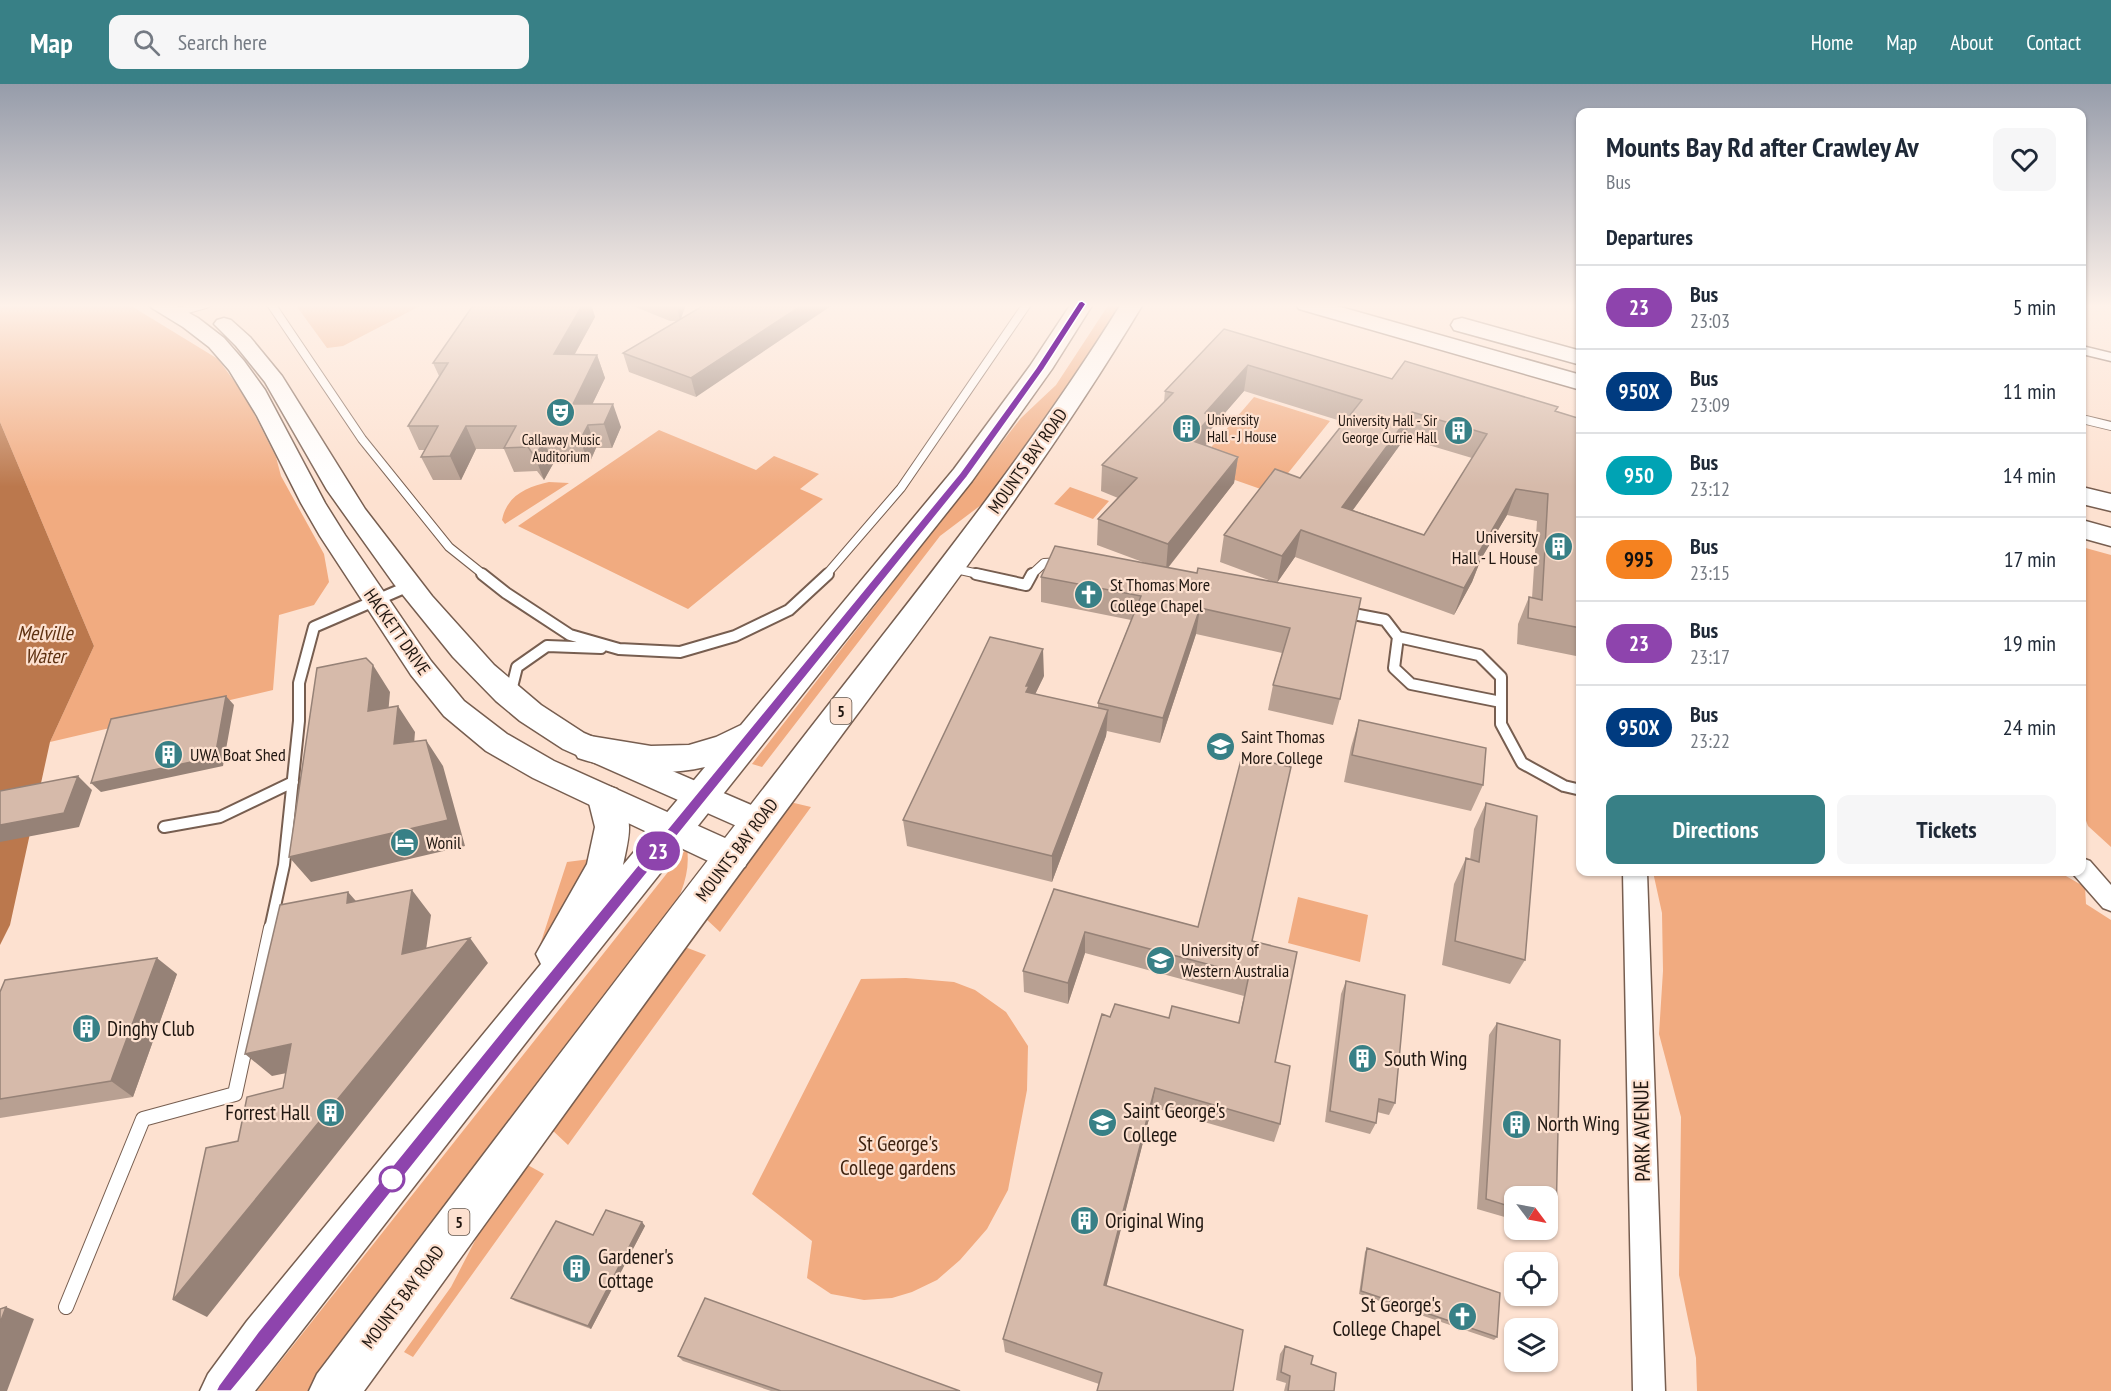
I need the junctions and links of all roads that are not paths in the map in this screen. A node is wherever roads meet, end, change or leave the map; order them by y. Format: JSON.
{"nodes":[{"id":1,"x":237,"y":365,"type":"edge"},
{"id":2,"x":263,"y":365,"type":"edge"},
{"id":3,"x":312,"y":365,"type":"edge"},
{"id":4,"x":985,"y":365,"type":"edge"},
{"id":5,"x":1043,"y":365,"type":"edge"},
{"id":6,"x":1095,"y":365,"type":"edge"},
{"id":7,"x":1518,"y":365,"type":"edge"},
{"id":8,"x":1576,"y":382,"type":"edge"},
{"id":9,"x":2086,"y":420,"type":"edge"},
{"id":10,"x":2111,"y":426,"type":"edge"},
{"id":11,"x":2086,"y":496,"type":"edge"},
{"id":12,"x":2111,"y":503,"type":"edge"},
{"id":13,"x":2086,"y":530,"type":"edge"},
{"id":14,"x":2111,"y":537,"type":"edge"},
{"id":15,"x":1067,"y":562,"type":"edge"},
{"id":16,"x":951,"y":568,"type":"junction"},
{"id":17,"x":409,"y":586,"type":"junction"},
{"id":18,"x":375,"y":600,"type":"junction"},
{"id":19,"x":1326,"y":609,"type":"edge"},
{"id":20,"x":1398,"y":637,"type":"junction"},
{"id":21,"x":619,"y":649,"type":"junction"},
{"id":22,"x":510,"y":697,"type":"junction"},
{"id":23,"x":1501,"y":702,"type":"junction"},
{"id":24,"x":756,"y":729,"type":"junction"},
{"id":25,"x":590,"y":749,"type":"junction"},
{"id":26,"x":293,"y":782,"type":"junction"},
{"id":27,"x":1576,"y":789,"type":"edge"},
{"id":28,"x":605,"y":799,"type":"junction"},
{"id":29,"x":687,"y":814,"type":"junction"},
{"id":30,"x":759,"y":822,"type":"junction"},
{"id":31,"x":164,"y":827,"type":"dead end"},
{"id":32,"x":733,"y":856,"type":"junction"},
{"id":33,"x":2086,"y":873,"type":"edge"},
{"id":34,"x":1635,"y":876,"type":"edge"},
{"id":35,"x":2111,"y":901,"type":"edge"},
{"id":36,"x":524,"y":1014,"type":"junction"},
{"id":37,"x":66,"y":1307,"type":"dead end"},
{"id":38,"x":225,"y":1391,"type":"edge"},
{"id":39,"x":334,"y":1391,"type":"edge"},
{"id":40,"x":1649,"y":1391,"type":"edge"}],
"edges":[{"from":1,"to":18,"type":"main road","name":"HACKETT DRIVE"},
{"from":2,"to":17,"type":"main road","name":"HACKETT DRIVE"},
{"from":3,"to":21,"type":"lane"},
{"from":4,"to":21,"type":"lane"},
{"from":5,"to":24,"type":"main road"},
{"from":6,"to":16,"type":"main road","name":"MOUNTS BAY ROAD","number":"5"},
{"from":7,"to":8,"type":"main road"},
{"from":9,"to":10,"type":"lane"},
{"from":11,"to":12,"type":"main road"},
{"from":13,"to":14,"type":"main road"},
{"from":15,"to":16,"type":"lane"},
{"from":16,"to":30,"type":"main road","name":"MOUNTS BAY ROAD","number":"5"},
{"from":17,"to":18,"type":"lane"},
{"from":17,"to":22,"type":"main road","name":"HACKETT DRIVE"},
{"from":18,"to":26,"type":"lane"},
{"from":18,"to":28,"type":"main road","name":"HACKETT DRIVE"},
{"from":19,"to":20,"type":"lane"},
{"from":20,"to":23,"type":"lane"},
{"from":20,"to":23,"type":"lane"},
{"from":21,"to":22,"type":"lane"},
{"from":22,"to":25,"type":"main road","name":"HACKETT DRIVE"},
{"from":23,"to":27,"type":"lane"},
{"from":24,"to":25,"type":"main road"},
{"from":24,"to":29,"type":"main road"},
{"from":25,"to":29,"type":"main road","name":"HACKETT DRIVE"},
{"from":26,"to":31,"type":"lane"},
{"from":26,"to":37,"type":"lane"},
{"from":28,"to":29,"type":"main road","name":"HACKETT DRIVE"},
{"from":28,"to":36,"type":"main road"},
{"from":29,"to":30,"type":"main road","name":"HACKETT DRIVE"},
{"from":29,"to":32,"type":"main road","name":"HACKETT DRIVE"},
{"from":29,"to":36,"type":"main road"},
{"from":30,"to":32,"type":"main road","name":"MOUNTS BAY ROAD","number":"5"},
{"from":32,"to":39,"type":"main road","name":"MOUNTS BAY ROAD","number":"5"},
{"from":33,"to":35,"type":"street"},
{"from":34,"to":40,"type":"street","name":"PARK AVENUE"},
{"from":36,"to":38,"type":"main road"}]}
